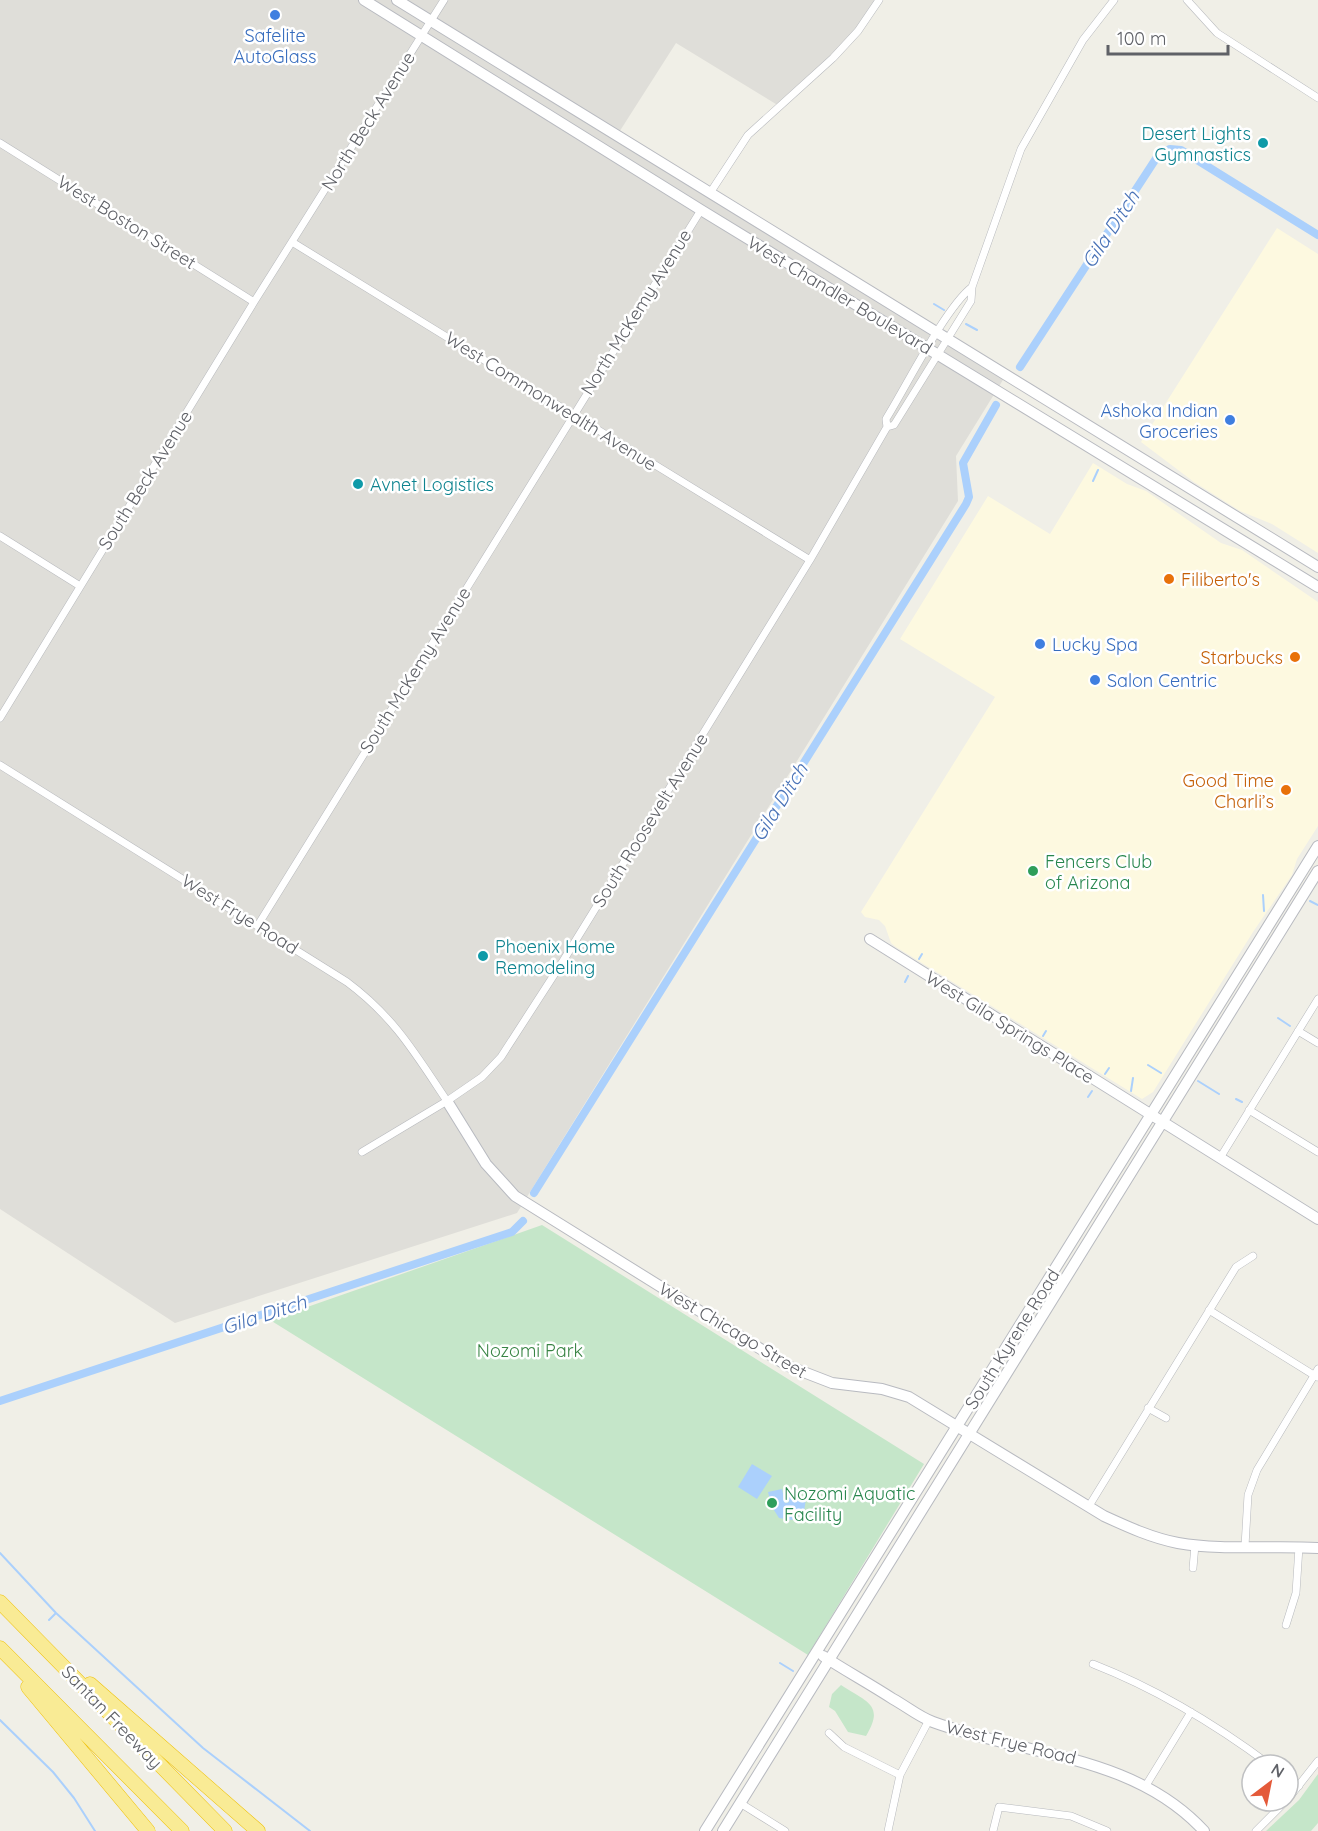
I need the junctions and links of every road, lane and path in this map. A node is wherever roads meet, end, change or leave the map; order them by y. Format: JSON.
{"nodes":[{"id":1,"x":364,"y":0,"type":"edge"},
{"id":2,"x":397,"y":0,"type":"edge"},
{"id":3,"x":444,"y":0,"type":"edge"},
{"id":4,"x":879,"y":0,"type":"edge"},
{"id":5,"x":1114,"y":0,"type":"edge"},
{"id":6,"x":1187,"y":0,"type":"edge"},
{"id":7,"x":431,"y":21,"type":"junction"},
{"id":8,"x":422,"y":36,"type":"junction"},
{"id":9,"x":1318,"y":98,"type":"edge"},
{"id":10,"x":0,"y":143,"type":"edge"},
{"id":11,"x":710,"y":193,"type":"junction"},
{"id":12,"x":701,"y":210,"type":"junction"},
{"id":13,"x":292,"y":242,"type":"junction"},
{"id":14,"x":972,"y":287,"type":"junction"},
{"id":15,"x":254,"y":302,"type":"junction"},
{"id":16,"x":942,"y":337,"type":"junction"},
{"id":17,"x":933,"y":352,"type":"junction"},
{"id":18,"x":572,"y":414,"type":"junction"},
{"id":19,"x":0,"y":536,"type":"edge"},
{"id":20,"x":810,"y":560,"type":"junction"},
{"id":21,"x":1318,"y":567,"type":"edge"},
{"id":22,"x":80,"y":586,"type":"junction"},
{"id":23,"x":1318,"y":587,"type":"edge"},
{"id":24,"x":0,"y":718,"type":"edge"},
{"id":25,"x":0,"y":765,"type":"edge"},
{"id":26,"x":1318,"y":846,"type":"edge"},
{"id":27,"x":1302,"y":872,"type":"junction"},
{"id":28,"x":1316,"y":878,"type":"edge"},
{"id":29,"x":258,"y":925,"type":"junction"},
{"id":30,"x":870,"y":939,"type":"dead end"},
{"id":31,"x":1318,"y":999,"type":"edge"},
{"id":32,"x":1298,"y":1031,"type":"junction"},
{"id":33,"x":1318,"y":1044,"type":"edge"},
{"id":34,"x":447,"y":1101,"type":"junction"},
{"id":35,"x":1249,"y":1110,"type":"junction"},
{"id":36,"x":1150,"y":1115,"type":"junction"},
{"id":37,"x":1162,"y":1122,"type":"junction"},
{"id":38,"x":362,"y":1152,"type":"dead end"},
{"id":39,"x":1318,"y":1152,"type":"edge"},
{"id":40,"x":1220,"y":1158,"type":"junction"},
{"id":41,"x":1318,"y":1219,"type":"edge"},
{"id":42,"x":1253,"y":1256,"type":"dead end"},
{"id":43,"x":1209,"y":1310,"type":"junction"},
{"id":44,"x":1317,"y":1374,"type":"edge"},
{"id":45,"x":1148,"y":1408,"type":"junction"},
{"id":46,"x":1166,"y":1418,"type":"dead end"},
{"id":47,"x":958,"y":1425,"type":"junction"},
{"id":48,"x":970,"y":1433,"type":"junction"},
{"id":49,"x":1089,"y":1506,"type":"junction"},
{"id":50,"x":1195,"y":1545,"type":"junction"},
{"id":51,"x":1245,"y":1546,"type":"junction"},
{"id":52,"x":1299,"y":1547,"type":"junction"},
{"id":53,"x":1318,"y":1548,"type":"edge"},
{"id":54,"x":1193,"y":1568,"type":"dead end"},
{"id":55,"x":0,"y":1602,"type":"edge"},
{"id":56,"x":1286,"y":1625,"type":"dead end"},
{"id":57,"x":29,"y":1631,"type":"junction"},
{"id":58,"x":0,"y":1648,"type":"edge"},
{"id":59,"x":817,"y":1652,"type":"junction"},
{"id":60,"x":0,"y":1653,"type":"edge"},
{"id":61,"x":828,"y":1659,"type":"junction"},
{"id":62,"x":1093,"y":1664,"type":"dead end"},
{"id":63,"x":1191,"y":1712,"type":"junction"},
{"id":64,"x":929,"y":1720,"type":"junction"},
{"id":65,"x":829,"y":1733,"type":"dead end"},
{"id":66,"x":1252,"y":1753,"type":"edge"},
{"id":67,"x":1318,"y":1761,"type":"edge"},
{"id":68,"x":900,"y":1775,"type":"junction"},
{"id":69,"x":1300,"y":1785,"type":"edge"},
{"id":70,"x":1145,"y":1787,"type":"junction"},
{"id":71,"x":740,"y":1803,"type":"junction"},
{"id":72,"x":1274,"y":1813,"type":"edge"},
{"id":73,"x":148,"y":1831,"type":"edge"},
{"id":74,"x":183,"y":1831,"type":"edge"},
{"id":75,"x":225,"y":1831,"type":"edge"},
{"id":76,"x":258,"y":1831,"type":"edge"},
{"id":77,"x":705,"y":1831,"type":"edge"},
{"id":78,"x":723,"y":1831,"type":"edge"},
{"id":79,"x":785,"y":1831,"type":"edge"},
{"id":80,"x":888,"y":1831,"type":"edge"},
{"id":81,"x":993,"y":1831,"type":"edge"},
{"id":82,"x":1107,"y":1831,"type":"edge"},
{"id":83,"x":1204,"y":1831,"type":"edge"},
{"id":84,"x":1256,"y":1831,"type":"edge"}],
"edges":[{"from":1,"to":8,"type":"main road","name":"West Chandler Boulevard"},
{"from":2,"to":7,"type":"main road","name":"West Chandler Boulevard"},
{"from":3,"to":7,"type":"street","name":"North Beck Avenue"},
{"from":4,"to":11,"type":"street"},
{"from":5,"to":14,"type":"street"},
{"from":6,"to":9,"type":"street"},
{"from":7,"to":8,"type":"street","name":"North Beck Avenue"},
{"from":7,"to":11,"type":"main road","name":"West Chandler Boulevard"},
{"from":8,"to":12,"type":"main road","name":"West Chandler Boulevard"},
{"from":8,"to":13,"type":"street","name":"North Beck Avenue"},
{"from":10,"to":15,"type":"street","name":"West Boston Street"},
{"from":11,"to":16,"type":"main road","name":"West Chandler Boulevard"},
{"from":12,"to":17,"type":"main road","name":"West Chandler Boulevard"},
{"from":12,"to":18,"type":"street","name":"North McKemy Avenue"},
{"from":13,"to":15,"type":"street","name":"South Beck Avenue"},
{"from":13,"to":18,"type":"street","name":"West Commonwealth Avenue"},
{"from":14,"to":16,"type":"street"},
{"from":14,"to":16,"type":"street"},
{"from":15,"to":22,"type":"street","name":"South Beck Avenue"},
{"from":16,"to":17,"type":"street","name":"South Roosevelt Avenue"},
{"from":16,"to":21,"type":"main road","name":"West Chandler Boulevard"},
{"from":17,"to":20,"type":"street","name":"South Roosevelt Avenue"},
{"from":17,"to":23,"type":"main road","name":"West Chandler Boulevard"},
{"from":18,"to":20,"type":"street","name":"West Commonwealth Avenue"},
{"from":18,"to":29,"type":"street","name":"South McKemy Avenue"},
{"from":19,"to":22,"type":"street"},
{"from":20,"to":34,"type":"street","name":"South Roosevelt Avenue"},
{"from":22,"to":24,"type":"street","name":"South Beck Avenue"},
{"from":25,"to":29,"type":"street","name":"West Frye Road"},
{"from":26,"to":27,"type":"main road","name":"South Kyrene Road"},
{"from":27,"to":28,"type":"street"},
{"from":27,"to":36,"type":"main road","name":"South Kyrene Road"},
{"from":28,"to":37,"type":"main road","name":"South Kyrene Road"},
{"from":29,"to":34,"type":"street","name":"West Frye Road"},
{"from":30,"to":36,"type":"main road","name":"West Gila Springs Place"},
{"from":31,"to":32,"type":"street"},
{"from":32,"to":33,"type":"street"},
{"from":32,"to":35,"type":"street"},
{"from":34,"to":38,"type":"street","name":"South Roosevelt Avenue"},
{"from":34,"to":47,"type":"main road","name":"West Chicago Street"},
{"from":35,"to":39,"type":"street"},
{"from":35,"to":40,"type":"street"},
{"from":36,"to":37,"type":"main road","name":"West Gila Springs Place"},
{"from":36,"to":47,"type":"main road","name":"South Kyrene Road"},
{"from":37,"to":40,"type":"main road","name":"West Gila Springs Place"},
{"from":37,"to":48,"type":"main road","name":"South Kyrene Road"},
{"from":40,"to":41,"type":"main road","name":"West Gila Springs Place"},
{"from":42,"to":43,"type":"street"},
{"from":43,"to":44,"type":"street"},
{"from":43,"to":45,"type":"street"},
{"from":44,"to":51,"type":"street"},
{"from":45,"to":46,"type":"street"},
{"from":45,"to":49,"type":"street"},
{"from":47,"to":48,"type":"main road","name":"West Chicago Street"},
{"from":47,"to":59,"type":"main road","name":"South Kyrene Road"},
{"from":48,"to":49,"type":"main road","name":"West Chicago Street"},
{"from":48,"to":61,"type":"main road","name":"South Kyrene Road"},
{"from":49,"to":50,"type":"main road","name":"West Chicago Street"},
{"from":50,"to":51,"type":"main road","name":"West Chicago Street"},
{"from":50,"to":54,"type":"street"},
{"from":51,"to":52,"type":"main road","name":"West Chicago Street"},
{"from":52,"to":53,"type":"main road","name":"West Chicago Street"},
{"from":52,"to":56,"type":"street"},
{"from":55,"to":57,"type":"highway","name":"Santan Freeway"},
{"from":57,"to":75,"type":"highway","name":"Santan Freeway"},
{"from":57,"to":76,"type":"highway"},
{"from":58,"to":74,"type":"highway","name":"Santan Freeway"},
{"from":59,"to":61,"type":"main road","name":"West Frye Road"},
{"from":59,"to":77,"type":"main road","name":"South Kyrene Road"},
{"from":60,"to":73,"type":"highway"},
{"from":61,"to":64,"type":"main road","name":"West Frye Road"},
{"from":61,"to":71,"type":"main road","name":"South Kyrene Road"},
{"from":62,"to":63,"type":"street"},
{"from":63,"to":66,"type":"street"},
{"from":63,"to":70,"type":"street"},
{"from":64,"to":68,"type":"street"},
{"from":64,"to":70,"type":"main road","name":"West Frye Road"},
{"from":65,"to":68,"type":"street"},
{"from":67,"to":69,"type":"street"},
{"from":68,"to":80,"type":"street"},
{"from":70,"to":83,"type":"main road","name":"West Frye Road"},
{"from":71,"to":78,"type":"main road","name":"South Kyrene Road"},
{"from":71,"to":79,"type":"street"},
{"from":72,"to":84,"type":"street"},
{"from":81,"to":82,"type":"street"}]}
